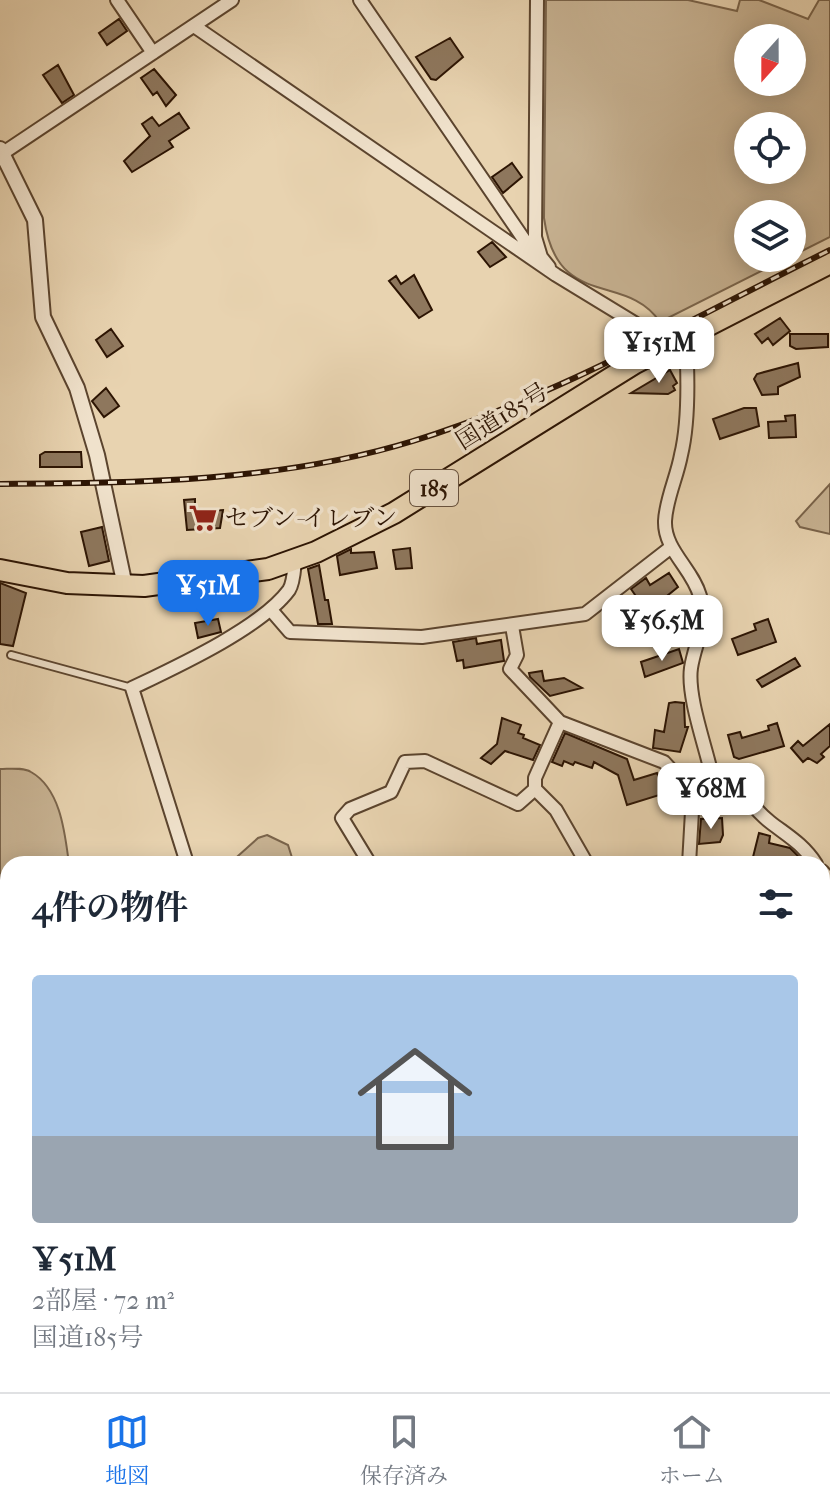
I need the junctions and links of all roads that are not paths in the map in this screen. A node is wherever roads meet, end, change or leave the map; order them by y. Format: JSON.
{"nodes":[{"id":1,"x":117,"y":0,"type":"edge"},
{"id":2,"x":232,"y":0,"type":"edge"},
{"id":3,"x":360,"y":0,"type":"edge"},
{"id":4,"x":537,"y":0,"type":"edge"},
{"id":5,"x":194,"y":26,"type":"junction"},
{"id":6,"x":153,"y":53,"type":"junction"},
{"id":7,"x":1,"y":153,"type":"edge"},
{"id":8,"x":532,"y":258,"type":"junction"},
{"id":9,"x":830,"y":263,"type":"edge"},
{"id":10,"x":556,"y":275,"type":"junction"},
{"id":11,"x":668,"y":346,"type":"junction"},
{"id":12,"x":670,"y":548,"type":"junction"},
{"id":13,"x":295,"y":560,"type":"junction"},
{"id":14,"x":0,"y":570,"type":"edge"},
{"id":15,"x":125,"y":586,"type":"junction"},
{"id":16,"x":271,"y":610,"type":"junction"},
{"id":17,"x":512,"y":626,"type":"junction"},
{"id":18,"x":11,"y":655,"type":"dead end"},
{"id":19,"x":132,"y":688,"type":"junction"},
{"id":20,"x":560,"y":722,"type":"junction"},
{"id":21,"x":712,"y":776,"type":"junction"},
{"id":22,"x":535,"y":789,"type":"junction"},
{"id":23,"x":693,"y":794,"type":"junction"},
{"id":24,"x":185,"y":856,"type":"edge"},
{"id":25,"x":365,"y":856,"type":"edge"},
{"id":26,"x":582,"y":856,"type":"edge"},
{"id":27,"x":689,"y":856,"type":"edge"},
{"id":28,"x":810,"y":856,"type":"edge"}],
"edges":[{"from":1,"to":6,"type":"street"},
{"from":2,"to":5,"type":"street"},
{"from":3,"to":8,"type":"street"},
{"from":4,"to":10,"type":"street"},
{"from":5,"to":6,"type":"street"},
{"from":5,"to":8,"type":"street"},
{"from":6,"to":7,"type":"street"},
{"from":7,"to":15,"type":"street"},
{"from":8,"to":10,"type":"street"},
{"from":9,"to":11,"type":"highway","name":"国道185号","number":"185"},
{"from":10,"to":11,"type":"street"},
{"from":11,"to":12,"type":"street"},
{"from":11,"to":13,"type":"highway","name":"国道185号","number":"185"},
{"from":12,"to":17,"type":"street"},
{"from":12,"to":21,"type":"street"},
{"from":13,"to":15,"type":"highway","name":"国道185号","number":"185"},
{"from":13,"to":16,"type":"street"},
{"from":14,"to":15,"type":"highway","name":"国道185号","number":"185"},
{"from":16,"to":17,"type":"street"},
{"from":16,"to":19,"type":"street"},
{"from":17,"to":20,"type":"street"},
{"from":18,"to":19,"type":"lane"},
{"from":19,"to":24,"type":"street"},
{"from":20,"to":22,"type":"street"},
{"from":20,"to":23,"type":"street"},
{"from":21,"to":23,"type":"street"},
{"from":21,"to":28,"type":"street"},
{"from":22,"to":25,"type":"street"},
{"from":22,"to":26,"type":"street"},
{"from":23,"to":27,"type":"street"}]}
